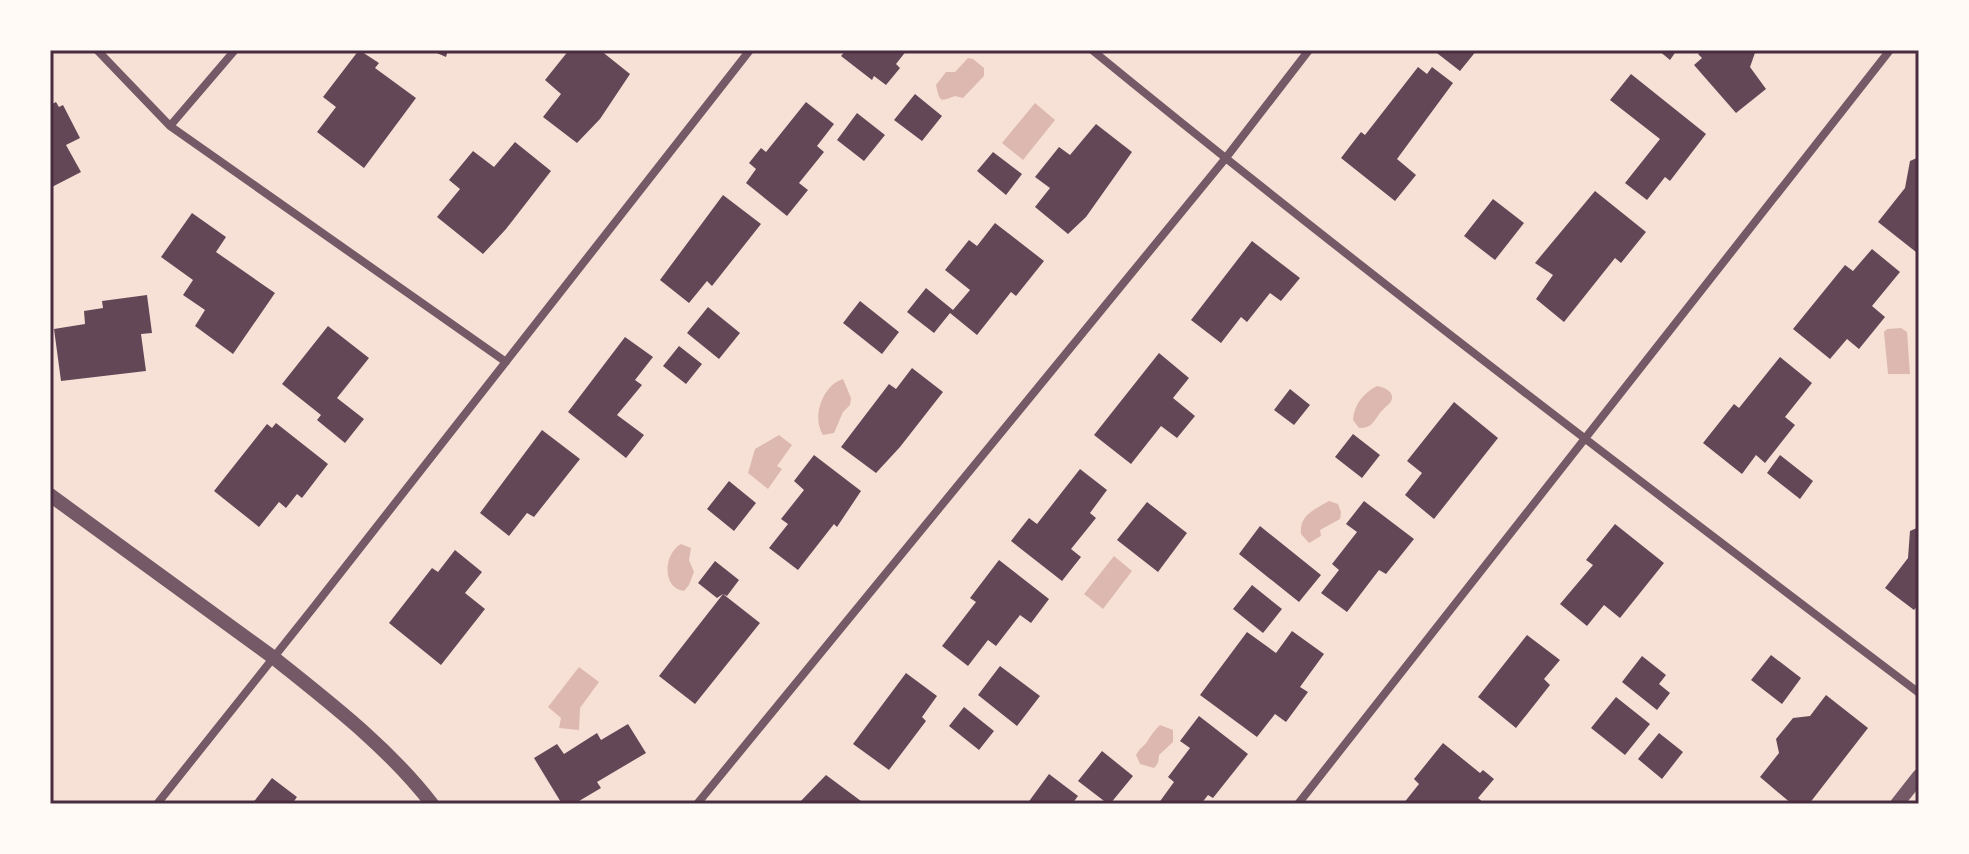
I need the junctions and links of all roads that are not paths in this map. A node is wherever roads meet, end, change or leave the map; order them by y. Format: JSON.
{"nodes":[{"id":1,"x":97,"y":50,"type":"edge"},
{"id":2,"x":235,"y":50,"type":"edge"},
{"id":3,"x":750,"y":50,"type":"edge"},
{"id":4,"x":1092,"y":50,"type":"edge"},
{"id":5,"x":1309,"y":50,"type":"edge"},
{"id":6,"x":1890,"y":50,"type":"edge"},
{"id":7,"x":170,"y":126,"type":"junction"},
{"id":8,"x":1225,"y":159,"type":"junction"},
{"id":9,"x":506,"y":362,"type":"junction"},
{"id":10,"x":1585,"y":440,"type":"junction"},
{"id":11,"x":50,"y":495,"type":"edge"},
{"id":12,"x":274,"y":658,"type":"junction"},
{"id":13,"x":1919,"y":693,"type":"edge"},
{"id":14,"x":1919,"y":776,"type":"edge"},
{"id":15,"x":157,"y":804,"type":"edge"},
{"id":16,"x":432,"y":804,"type":"edge"},
{"id":17,"x":697,"y":804,"type":"edge"},
{"id":18,"x":1298,"y":804,"type":"edge"},
{"id":19,"x":1897,"y":804,"type":"edge"}],
"edges":[{"from":1,"to":7,"type":"street"},
{"from":2,"to":7,"type":"street"},
{"from":3,"to":9,"type":"street"},
{"from":4,"to":8,"type":"street"},
{"from":5,"to":8,"type":"street"},
{"from":6,"to":10,"type":"street"},
{"from":7,"to":9,"type":"street"},
{"from":8,"to":10,"type":"street"},
{"from":8,"to":17,"type":"street"},
{"from":9,"to":12,"type":"street"},
{"from":10,"to":13,"type":"street"},
{"from":10,"to":18,"type":"street"},
{"from":11,"to":12,"type":"street"},
{"from":12,"to":15,"type":"street"},
{"from":12,"to":16,"type":"street"},
{"from":14,"to":19,"type":"street"}]}
